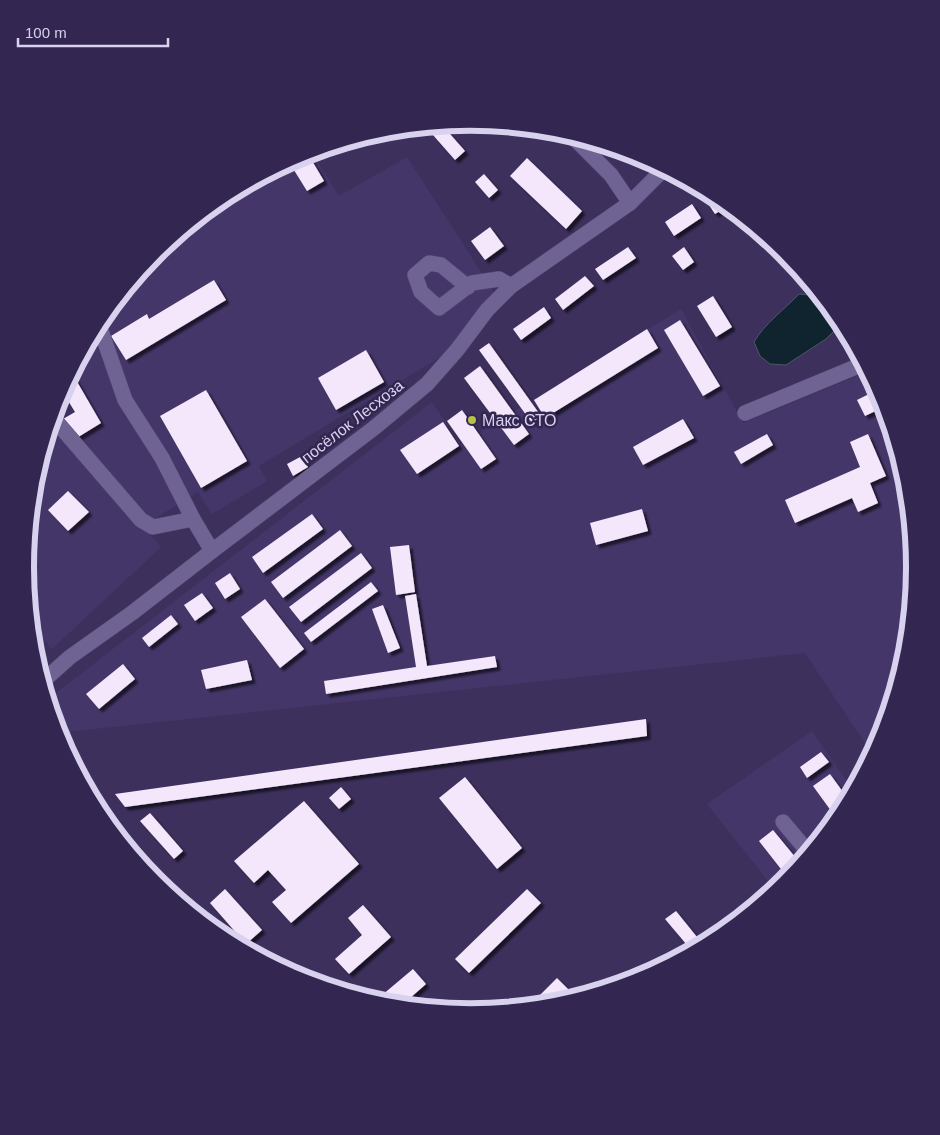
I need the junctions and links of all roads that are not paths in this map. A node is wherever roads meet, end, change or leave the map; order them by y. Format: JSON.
{"nodes":[{"id":1,"x":582,"y":146,"type":"edge"},
{"id":2,"x":659,"y":174,"type":"edge"},
{"id":3,"x":630,"y":202,"type":"junction"},
{"id":4,"x":511,"y":286,"type":"junction"},
{"id":5,"x":468,"y":287,"type":"dead end"},
{"id":6,"x":101,"y":334,"type":"edge"},
{"id":7,"x":857,"y":367,"type":"edge"},
{"id":8,"x":745,"y":413,"type":"dead end"},
{"id":9,"x":58,"y":425,"type":"edge"},
{"id":10,"x":193,"y":519,"type":"junction"},
{"id":11,"x":212,"y":551,"type":"junction"},
{"id":12,"x":48,"y":677,"type":"edge"},
{"id":13,"x":784,"y":822,"type":"dead end"},
{"id":14,"x":804,"y":847,"type":"edge"}],
"edges":[{"from":1,"to":3,"type":"street"},
{"from":2,"to":3,"type":"street","name":"посёлок Лесхоза"},
{"from":3,"to":4,"type":"street","name":"посёлок Лесхоза"},
{"from":4,"to":5,"type":"street"},
{"from":4,"to":11,"type":"street","name":"посёлок Лесхоза"},
{"from":6,"to":10,"type":"street"},
{"from":7,"to":8,"type":"street"},
{"from":9,"to":10,"type":"street"},
{"from":10,"to":11,"type":"street"},
{"from":11,"to":12,"type":"street","name":"посёлок Лесхоза"},
{"from":13,"to":14,"type":"street"}]}
